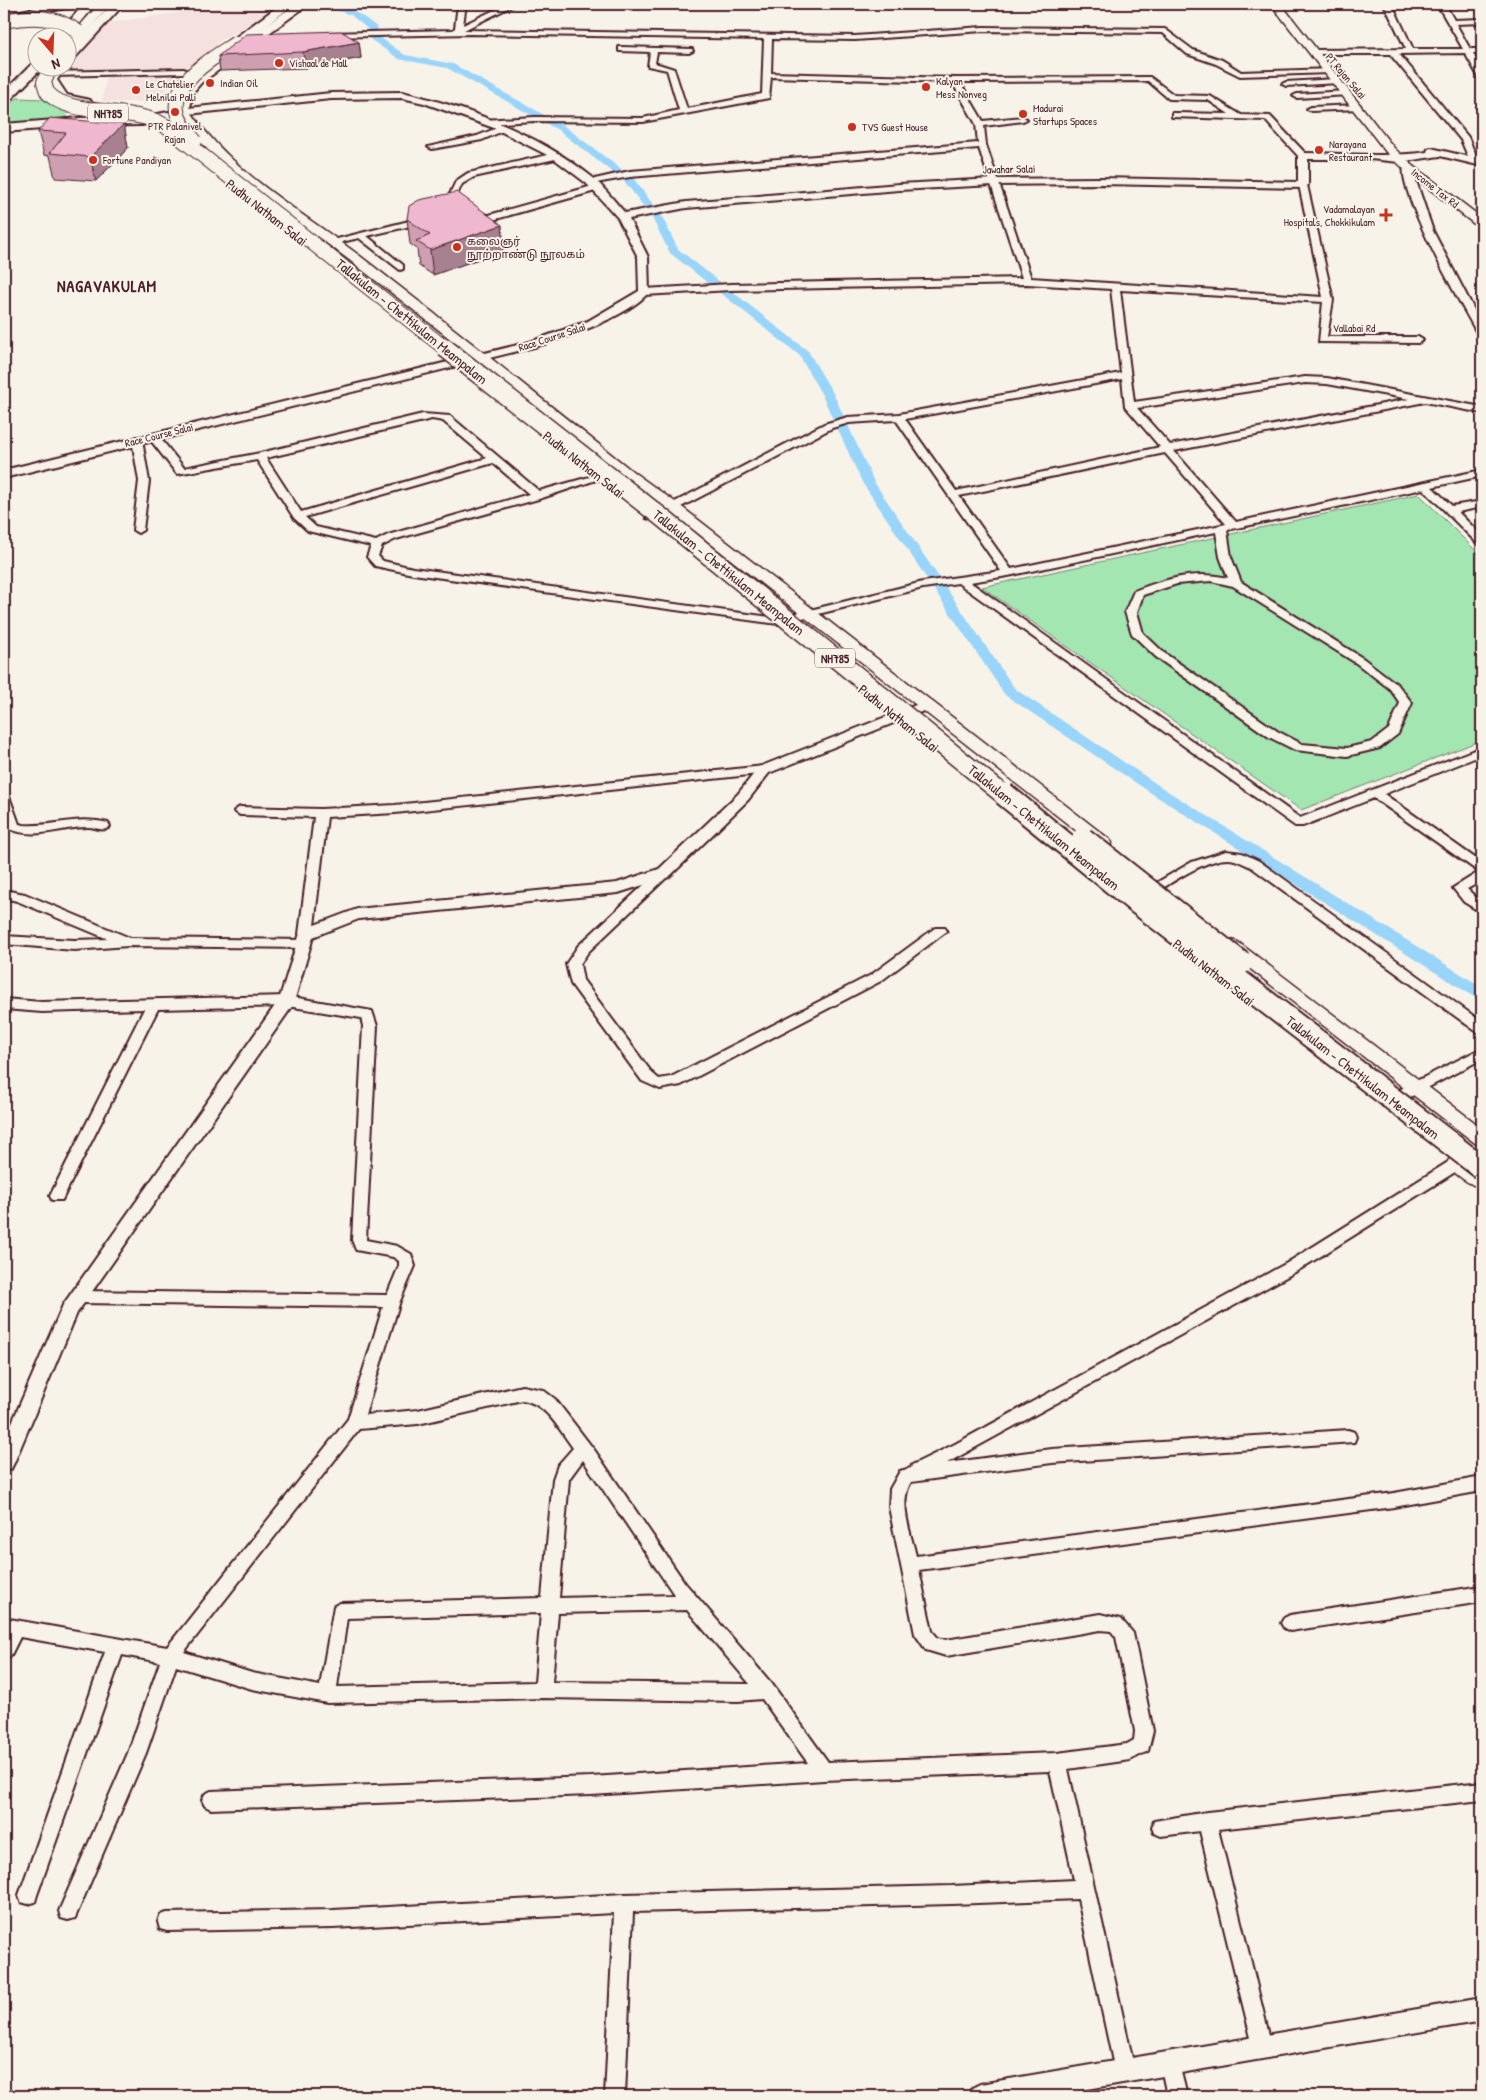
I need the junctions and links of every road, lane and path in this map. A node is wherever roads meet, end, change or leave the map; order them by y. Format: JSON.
{"nodes":[{"id":1,"x":70,"y":4,"type":"edge"},
{"id":2,"x":90,"y":4,"type":"edge"},
{"id":3,"x":105,"y":4,"type":"edge"},
{"id":4,"x":118,"y":4,"type":"edge"},
{"id":5,"x":288,"y":4,"type":"edge"},
{"id":6,"x":303,"y":4,"type":"edge"},
{"id":7,"x":462,"y":4,"type":"edge"},
{"id":8,"x":512,"y":4,"type":"edge"},
{"id":9,"x":1388,"y":4,"type":"edge"},
{"id":10,"x":1441,"y":4,"type":"edge"},
{"id":11,"x":1283,"y":5,"type":"edge"},
{"id":12,"x":4,"y":19,"type":"edge"},
{"id":13,"x":1482,"y":21,"type":"edge"},
{"id":14,"x":1452,"y":22,"type":"junction"},
{"id":15,"x":64,"y":28,"type":"edge"},
{"id":16,"x":69,"y":28,"type":"edge"},
{"id":17,"x":72,"y":28,"type":"edge"},
{"id":18,"x":75,"y":28,"type":"edge"},
{"id":19,"x":4,"y":29,"type":"edge"},
{"id":20,"x":456,"y":31,"type":"junction"},
{"id":21,"x":315,"y":35,"type":"edge"},
{"id":22,"x":258,"y":36,"type":"junction"},
{"id":23,"x":277,"y":36,"type":"edge"},
{"id":24,"x":768,"y":38,"type":"junction"},
{"id":25,"x":78,"y":47,"type":"edge"},
{"id":26,"x":622,"y":49,"type":"dead end"},
{"id":27,"x":654,"y":50,"type":"junction"},
{"id":28,"x":689,"y":51,"type":"dead end"},
{"id":29,"x":1468,"y":51,"type":"junction"},
{"id":30,"x":1482,"y":51,"type":"edge"},
{"id":31,"x":1320,"y":52,"type":"junction"},
{"id":32,"x":1393,"y":52,"type":"junction"},
{"id":33,"x":1411,"y":52,"type":"junction"},
{"id":34,"x":78,"y":70,"type":"edge"},
{"id":35,"x":184,"y":71,"type":"dead end"},
{"id":36,"x":1329,"y":71,"type":"junction"},
{"id":37,"x":28,"y":75,"type":"edge"},
{"id":38,"x":767,"y":75,"type":"junction"},
{"id":39,"x":1482,"y":76,"type":"edge"},
{"id":40,"x":45,"y":78,"type":"edge"},
{"id":41,"x":52,"y":78,"type":"edge"},
{"id":42,"x":955,"y":80,"type":"junction"},
{"id":43,"x":1336,"y":81,"type":"junction"},
{"id":44,"x":1286,"y":84,"type":"dead end"},
{"id":45,"x":1359,"y":92,"type":"dead end"},
{"id":46,"x":1346,"y":93,"type":"junction"},
{"id":47,"x":1297,"y":96,"type":"dead end"},
{"id":48,"x":4,"y":99,"type":"edge"},
{"id":49,"x":1357,"y":107,"type":"junction"},
{"id":50,"x":1311,"y":109,"type":"dead end"},
{"id":51,"x":187,"y":111,"type":"junction"},
{"id":52,"x":684,"y":112,"type":"junction"},
{"id":53,"x":1175,"y":115,"type":"dead end"},
{"id":54,"x":1239,"y":117,"type":"junction"},
{"id":55,"x":169,"y":118,"type":"junction"},
{"id":56,"x":1023,"y":119,"type":"dead end"},
{"id":57,"x":486,"y":122,"type":"junction"},
{"id":58,"x":980,"y":124,"type":"junction"},
{"id":59,"x":4,"y":128,"type":"edge"},
{"id":60,"x":502,"y":128,"type":"junction"},
{"id":61,"x":982,"y":146,"type":"junction"},
{"id":62,"x":432,"y":147,"type":"dead end"},
{"id":63,"x":1390,"y":150,"type":"junction"},
{"id":64,"x":1441,"y":153,"type":"junction"},
{"id":65,"x":557,"y":156,"type":"junction"},
{"id":66,"x":1303,"y":156,"type":"junction"},
{"id":67,"x":1370,"y":156,"type":"junction"},
{"id":68,"x":1416,"y":157,"type":"junction"},
{"id":69,"x":1404,"y":158,"type":"junction"},
{"id":70,"x":1478,"y":162,"type":"edge"},
{"id":71,"x":1431,"y":168,"type":"dead end"},
{"id":72,"x":994,"y":182,"type":"junction"},
{"id":73,"x":593,"y":184,"type":"junction"},
{"id":74,"x":1302,"y":185,"type":"junction"},
{"id":75,"x":660,"y":210,"type":"joint"},
{"id":76,"x":642,"y":213,"type":"joint"},
{"id":77,"x":623,"y":217,"type":"junction"},
{"id":78,"x":436,"y":218,"type":"edge"},
{"id":79,"x":1482,"y":224,"type":"edge"},
{"id":80,"x":361,"y":235,"type":"junction"},
{"id":81,"x":333,"y":241,"type":"junction"},
{"id":82,"x":400,"y":267,"type":"dead end"},
{"id":83,"x":1028,"y":281,"type":"junction"},
{"id":84,"x":1115,"y":286,"type":"junction"},
{"id":85,"x":644,"y":292,"type":"junction"},
{"id":86,"x":1328,"y":300,"type":"junction"},
{"id":87,"x":1482,"y":333,"type":"edge"},
{"id":88,"x":1418,"y":340,"type":"dead end"},
{"id":89,"x":480,"y":358,"type":"junction"},
{"id":90,"x":455,"y":364,"type":"junction"},
{"id":91,"x":1126,"y":375,"type":"junction"},
{"id":92,"x":1426,"y":399,"type":"junction"},
{"id":93,"x":1130,"y":406,"type":"junction"},
{"id":94,"x":1482,"y":410,"type":"edge"},
{"id":95,"x":899,"y":417,"type":"junction"},
{"id":96,"x":153,"y":436,"type":"junction"},
{"id":97,"x":137,"y":440,"type":"junction"},
{"id":98,"x":1167,"y":449,"type":"junction"},
{"id":99,"x":260,"y":456,"type":"junction"},
{"id":100,"x":494,"y":459,"type":"junction"},
{"id":101,"x":1482,"y":473,"type":"edge"},
{"id":102,"x":4,"y":474,"type":"edge"},
{"id":103,"x":600,"y":477,"type":"junction"},
{"id":104,"x":1425,"y":485,"type":"junction"},
{"id":105,"x":954,"y":494,"type":"junction"},
{"id":106,"x":538,"y":496,"type":"junction"},
{"id":107,"x":1482,"y":504,"type":"edge"},
{"id":108,"x":673,"y":507,"type":"junction"},
{"id":109,"x":1450,"y":510,"type":"junction"},
{"id":110,"x":298,"y":516,"type":"junction"},
{"id":111,"x":650,"y":516,"type":"junction"},
{"id":112,"x":1234,"y":525,"type":"junction"},
{"id":113,"x":1221,"y":528,"type":"junction"},
{"id":114,"x":138,"y":530,"type":"dead end"},
{"id":115,"x":1482,"y":542,"type":"edge"},
{"id":116,"x":377,"y":544,"type":"junction"},
{"id":117,"x":1008,"y":573,"type":"junction"},
{"id":118,"x":961,"y":580,"type":"junction"},
{"id":119,"x":945,"y":582,"type":"joint"},
{"id":120,"x":1237,"y":584,"type":"junction"},
{"id":121,"x":808,"y":614,"type":"junction"},
{"id":122,"x":778,"y":621,"type":"junction"},
{"id":123,"x":926,"y":705,"type":"junction"},
{"id":124,"x":896,"y":718,"type":"junction"},
{"id":125,"x":1482,"y":751,"type":"edge"},
{"id":126,"x":764,"y":770,"type":"junction"},
{"id":127,"x":1375,"y":793,"type":"junction"},
{"id":128,"x":4,"y":800,"type":"edge"},
{"id":129,"x":240,"y":811,"type":"dead end"},
{"id":130,"x":321,"y":813,"type":"junction"},
{"id":131,"x":104,"y":826,"type":"dead end"},
{"id":132,"x":1482,"y":869,"type":"edge"},
{"id":133,"x":664,"y":873,"type":"junction"},
{"id":134,"x":1482,"y":876,"type":"edge"},
{"id":135,"x":1157,"y":886,"type":"junction"},
{"id":136,"x":4,"y":894,"type":"edge"},
{"id":137,"x":1127,"y":903,"type":"junction"},
{"id":138,"x":1482,"y":909,"type":"edge"},
{"id":139,"x":940,"y":931,"type":"dead end"},
{"id":140,"x":305,"y":939,"type":"junction"},
{"id":141,"x":4,"y":940,"type":"edge"},
{"id":142,"x":129,"y":942,"type":"junction"},
{"id":143,"x":287,"y":1001,"type":"junction"},
{"id":144,"x":4,"y":1004,"type":"edge"},
{"id":145,"x":153,"y":1004,"type":"junction"},
{"id":146,"x":1482,"y":1029,"type":"edge"},
{"id":147,"x":1482,"y":1053,"type":"edge"},
{"id":148,"x":1415,"y":1087,"type":"junction"},
{"id":149,"x":1382,"y":1105,"type":"junction"},
{"id":150,"x":1482,"y":1138,"type":"edge"},
{"id":151,"x":1482,"y":1151,"type":"edge"},
{"id":152,"x":1458,"y":1163,"type":"junction"},
{"id":153,"x":1482,"y":1168,"type":"edge"},
{"id":154,"x":1482,"y":1182,"type":"edge"},
{"id":155,"x":57,"y":1196,"type":"dead end"},
{"id":156,"x":79,"y":1297,"type":"junction"},
{"id":157,"x":392,"y":1301,"type":"junction"},
{"id":158,"x":355,"y":1422,"type":"junction"},
{"id":159,"x":1348,"y":1437,"type":"dead end"},
{"id":160,"x":583,"y":1448,"type":"junction"},
{"id":161,"x":4,"y":1463,"type":"edge"},
{"id":162,"x":906,"y":1476,"type":"junction"},
{"id":163,"x":1482,"y":1484,"type":"edge"},
{"id":164,"x":908,"y":1564,"type":"junction"},
{"id":165,"x":1482,"y":1594,"type":"edge"},
{"id":166,"x":691,"y":1602,"type":"junction"},
{"id":167,"x":550,"y":1607,"type":"junction"},
{"id":168,"x":1290,"y":1623,"type":"dead end"},
{"id":169,"x":10,"y":1627,"type":"edge"},
{"id":170,"x":116,"y":1646,"type":"junction"},
{"id":171,"x":4,"y":1651,"type":"edge"},
{"id":172,"x":171,"y":1656,"type":"junction"},
{"id":173,"x":543,"y":1690,"type":"junction"},
{"id":174,"x":766,"y":1690,"type":"junction"},
{"id":175,"x":327,"y":1695,"type":"junction"},
{"id":176,"x":1057,"y":1762,"type":"junction"},
{"id":177,"x":824,"y":1771,"type":"junction"},
{"id":178,"x":1482,"y":1791,"type":"edge"},
{"id":179,"x":211,"y":1800,"type":"dead end"},
{"id":180,"x":1207,"y":1821,"type":"junction"},
{"id":181,"x":1161,"y":1827,"type":"dead end"},
{"id":182,"x":1085,"y":1890,"type":"junction"},
{"id":183,"x":28,"y":1895,"type":"dead end"},
{"id":184,"x":624,"y":1903,"type":"junction"},
{"id":185,"x":68,"y":1911,"type":"dead end"},
{"id":186,"x":167,"y":1922,"type":"dead end"},
{"id":187,"x":1482,"y":2009,"type":"edge"},
{"id":188,"x":1262,"y":2047,"type":"junction"},
{"id":189,"x":1170,"y":2063,"type":"junction"},
{"id":190,"x":1125,"y":2071,"type":"junction"},
{"id":191,"x":615,"y":2096,"type":"edge"},
{"id":192,"x":980,"y":2096,"type":"edge"},
{"id":193,"x":1177,"y":2096,"type":"edge"}],
"edges":[{"from":1,"to":12,"type":"main road"},
{"from":2,"to":17,"type":"main road"},
{"from":3,"to":18,"type":"highway"},
{"from":4,"to":25,"type":"main road"},
{"from":5,"to":151,"type":"highway","name":"Tallakulam - Chettikulam Meampalam","number":"NH785","bridge":true},
{"from":6,"to":22,"type":"main road"},
{"from":7,"to":20,"type":"street"},
{"from":8,"to":20,"type":"street"},
{"from":9,"to":33,"type":"street"},
{"from":10,"to":14,"type":"street"},
{"from":11,"to":31,"type":"main road","name":"PT Rajan Salai"},
{"from":12,"to":16,"type":"highway","bridge":true},
{"from":13,"to":14,"type":"street"},
{"from":14,"to":29,"type":"street"},
{"from":15,"to":19,"type":"main road"},
{"from":20,"to":21,"type":"street"},
{"from":20,"to":24,"type":"street"},
{"from":22,"to":23,"type":"street"},
{"from":22,"to":51,"type":"main road"},
{"from":24,"to":36,"type":"street"},
{"from":24,"to":38,"type":"street"},
{"from":26,"to":27,"type":"street"},
{"from":27,"to":28,"type":"street"},
{"from":27,"to":52,"type":"street"},
{"from":29,"to":30,"type":"street"},
{"from":29,"to":33,"type":"street"},
{"from":29,"to":39,"type":"street"},
{"from":31,"to":32,"type":"street"},
{"from":31,"to":36,"type":"main road","name":"PT Rajan Salai"},
{"from":31,"to":45,"type":"main road","name":"PT Rajan Salai"},
{"from":32,"to":33,"type":"street"},
{"from":32,"to":70,"type":"street"},
{"from":34,"to":35,"type":"street"},
{"from":36,"to":43,"type":"main road","name":"PT Rajan Salai"},
{"from":37,"to":48,"type":"main road"},
{"from":38,"to":42,"type":"street"},
{"from":38,"to":52,"type":"street"},
{"from":40,"to":153,"type":"highway","name":"Tallakulam - Chettikulam Meampalam","number":"NH785","bridge":true},
{"from":41,"to":55,"type":"main road"},
{"from":42,"to":54,"type":"street"},
{"from":42,"to":58,"type":"street"},
{"from":43,"to":44,"type":"street"},
{"from":43,"to":46,"type":"main road","name":"PT Rajan Salai"},
{"from":46,"to":47,"type":"street"},
{"from":46,"to":49,"type":"main road","name":"PT Rajan Salai"},
{"from":49,"to":50,"type":"street"},
{"from":49,"to":63,"type":"main road","name":"PT Rajan Salai"},
{"from":51,"to":55,"type":"main road"},
{"from":51,"to":57,"type":"street"},
{"from":51,"to":81,"type":"main road","name":"Pudhu Natham Salai"},
{"from":52,"to":57,"type":"street"},
{"from":53,"to":54,"type":"street"},
{"from":54,"to":66,"type":"street"},
{"from":55,"to":59,"type":"main road"},
{"from":55,"to":90,"type":"main road","name":"Pudhu Natham Salai"},
{"from":56,"to":58,"type":"street"},
{"from":57,"to":60,"type":"street"},
{"from":58,"to":61,"type":"street"},
{"from":60,"to":62,"type":"street"},
{"from":60,"to":65,"type":"street"},
{"from":61,"to":72,"type":"street"},
{"from":61,"to":73,"type":"street"},
{"from":63,"to":67,"type":"street"},
{"from":63,"to":69,"type":"main road","name":"Income Tax Rd"},
{"from":64,"to":68,"type":"street"},
{"from":64,"to":69,"type":"street"},
{"from":64,"to":70,"type":"street"},
{"from":65,"to":73,"type":"street"},
{"from":65,"to":73,"type":"street"},
{"from":66,"to":67,"type":"street"},
{"from":66,"to":74,"type":"street"},
{"from":67,"to":69,"type":"street"},
{"from":68,"to":69,"type":"main road","name":"Income Tax Rd"},
{"from":68,"to":71,"type":"main road","name":"Income Tax Rd"},
{"from":69,"to":79,"type":"main road","name":"Income Tax Rd"},
{"from":69,"to":87,"type":"street"},
{"from":72,"to":74,"type":"street","name":"Jawahar Salai"},
{"from":72,"to":75,"type":"street","name":"Jawahar Salai"},
{"from":72,"to":83,"type":"street"},
{"from":73,"to":77,"type":"street"},
{"from":74,"to":86,"type":"street","name":"Vallabai Rd"},
{"from":75,"to":76,"type":"street","name":"Jawahar Salai"},
{"from":76,"to":77,"type":"street","name":"Jawahar Salai"},
{"from":77,"to":85,"type":"street"},
{"from":78,"to":80,"type":"street"},
{"from":80,"to":81,"type":"street"},
{"from":80,"to":82,"type":"street"},
{"from":81,"to":89,"type":"main road","name":"Pudhu Natham Salai"},
{"from":83,"to":84,"type":"street"},
{"from":83,"to":85,"type":"street"},
{"from":84,"to":86,"type":"street"},
{"from":84,"to":91,"type":"street"},
{"from":85,"to":89,"type":"street","name":"Race Course Salai"},
{"from":86,"to":88,"type":"street","name":"Vallabai Rd"},
{"from":89,"to":90,"type":"street","name":"Race Course Salai"},
{"from":89,"to":108,"type":"main road","name":"Pudhu Natham Salai"},
{"from":90,"to":96,"type":"street","name":"Race Course Salai"},
{"from":90,"to":103,"type":"main road","name":"Pudhu Natham Salai"},
{"from":91,"to":93,"type":"street"},
{"from":91,"to":95,"type":"street"},
{"from":92,"to":93,"type":"street"},
{"from":92,"to":94,"type":"street"},
{"from":92,"to":98,"type":"street"},
{"from":93,"to":98,"type":"street"},
{"from":95,"to":105,"type":"street"},
{"from":95,"to":108,"type":"street"},
{"from":96,"to":97,"type":"street","name":"Race Course Salai"},
{"from":96,"to":99,"type":"street"},
{"from":97,"to":102,"type":"street","name":"Race Course Salai"},
{"from":97,"to":114,"type":"street"},
{"from":98,"to":105,"type":"street"},
{"from":98,"to":112,"type":"street"},
{"from":99,"to":100,"type":"street"},
{"from":99,"to":110,"type":"street"},
{"from":100,"to":106,"type":"street"},
{"from":100,"to":110,"type":"street"},
{"from":101,"to":104,"type":"street"},
{"from":103,"to":106,"type":"street"},
{"from":103,"to":111,"type":"main road","name":"Pudhu Natham Salai"},
{"from":104,"to":109,"type":"street"},
{"from":104,"to":112,"type":"street"},
{"from":105,"to":117,"type":"street"},
{"from":106,"to":116,"type":"street"},
{"from":107,"to":109,"type":"street"},
{"from":108,"to":111,"type":"street"},
{"from":108,"to":121,"type":"main road","name":"Pudhu Natham Salai"},
{"from":109,"to":115,"type":"street"},
{"from":110,"to":116,"type":"street"},
{"from":111,"to":122,"type":"main road","name":"Pudhu Natham Salai"},
{"from":112,"to":113,"type":"street"},
{"from":113,"to":117,"type":"street"},
{"from":113,"to":120,"type":"street"},
{"from":116,"to":122,"type":"street"},
{"from":117,"to":118,"type":"street"},
{"from":118,"to":119,"type":"street"},
{"from":118,"to":127,"type":"street"},
{"from":119,"to":121,"type":"street"},
{"from":120,"to":120,"type":"street"},
{"from":121,"to":122,"type":"street"},
{"from":121,"to":123,"type":"main road","name":"Pudhu Natham Salai"},
{"from":122,"to":124,"type":"main road","name":"Pudhu Natham Salai"},
{"from":123,"to":124,"type":"street"},
{"from":123,"to":135,"type":"main road","name":"Pudhu Natham Salai"},
{"from":124,"to":126,"type":"street"},
{"from":124,"to":137,"type":"main road","name":"Pudhu Natham Salai"},
{"from":125,"to":127,"type":"street"},
{"from":126,"to":130,"type":"street"},
{"from":126,"to":133,"type":"street"},
{"from":127,"to":132,"type":"street"},
{"from":128,"to":131,"type":"street"},
{"from":129,"to":130,"type":"street"},
{"from":130,"to":140,"type":"street"},
{"from":133,"to":139,"type":"street"},
{"from":133,"to":140,"type":"street"},
{"from":134,"to":138,"type":"street"},
{"from":135,"to":137,"type":"street"},
{"from":135,"to":146,"type":"street"},
{"from":135,"to":148,"type":"main road","name":"Pudhu Natham Salai"},
{"from":136,"to":142,"type":"street"},
{"from":137,"to":149,"type":"main road","name":"Pudhu Natham Salai"},
{"from":140,"to":142,"type":"street"},
{"from":140,"to":143,"type":"street"},
{"from":141,"to":142,"type":"street"},
{"from":143,"to":145,"type":"street"},
{"from":143,"to":156,"type":"street"},
{"from":143,"to":157,"type":"street"},
{"from":144,"to":145,"type":"street"},
{"from":145,"to":155,"type":"street"},
{"from":147,"to":148,"type":"street"},
{"from":148,"to":149,"type":"street"},
{"from":148,"to":150,"type":"main road","name":"Pudhu Natham Salai"},
{"from":149,"to":152,"type":"main road","name":"Pudhu Natham Salai"},
{"from":152,"to":154,"type":"main road","name":"Pudhu Natham Salai"},
{"from":152,"to":162,"type":"street"},
{"from":156,"to":157,"type":"street"},
{"from":156,"to":161,"type":"street"},
{"from":157,"to":158,"type":"street"},
{"from":158,"to":160,"type":"street"},
{"from":158,"to":172,"type":"street"},
{"from":159,"to":162,"type":"street"},
{"from":160,"to":166,"type":"street"},
{"from":160,"to":167,"type":"street"},
{"from":162,"to":164,"type":"street"},
{"from":163,"to":164,"type":"street"},
{"from":164,"to":176,"type":"street"},
{"from":165,"to":168,"type":"street"},
{"from":166,"to":167,"type":"street"},
{"from":166,"to":174,"type":"street"},
{"from":167,"to":173,"type":"street"},
{"from":167,"to":175,"type":"street"},
{"from":169,"to":170,"type":"street"},
{"from":169,"to":171,"type":"street"},
{"from":170,"to":172,"type":"street"},
{"from":170,"to":183,"type":"street"},
{"from":172,"to":175,"type":"street"},
{"from":172,"to":185,"type":"street"},
{"from":173,"to":174,"type":"street"},
{"from":173,"to":175,"type":"street"},
{"from":174,"to":177,"type":"street"},
{"from":176,"to":177,"type":"street"},
{"from":176,"to":182,"type":"street"},
{"from":177,"to":179,"type":"street"},
{"from":178,"to":180,"type":"street"},
{"from":180,"to":181,"type":"street"},
{"from":180,"to":188,"type":"street"},
{"from":182,"to":184,"type":"street"},
{"from":182,"to":190,"type":"street"},
{"from":184,"to":186,"type":"street"},
{"from":184,"to":191,"type":"street"},
{"from":187,"to":188,"type":"street"},
{"from":188,"to":189,"type":"street"},
{"from":189,"to":190,"type":"street"},
{"from":189,"to":193,"type":"street"},
{"from":190,"to":192,"type":"street"}]}
